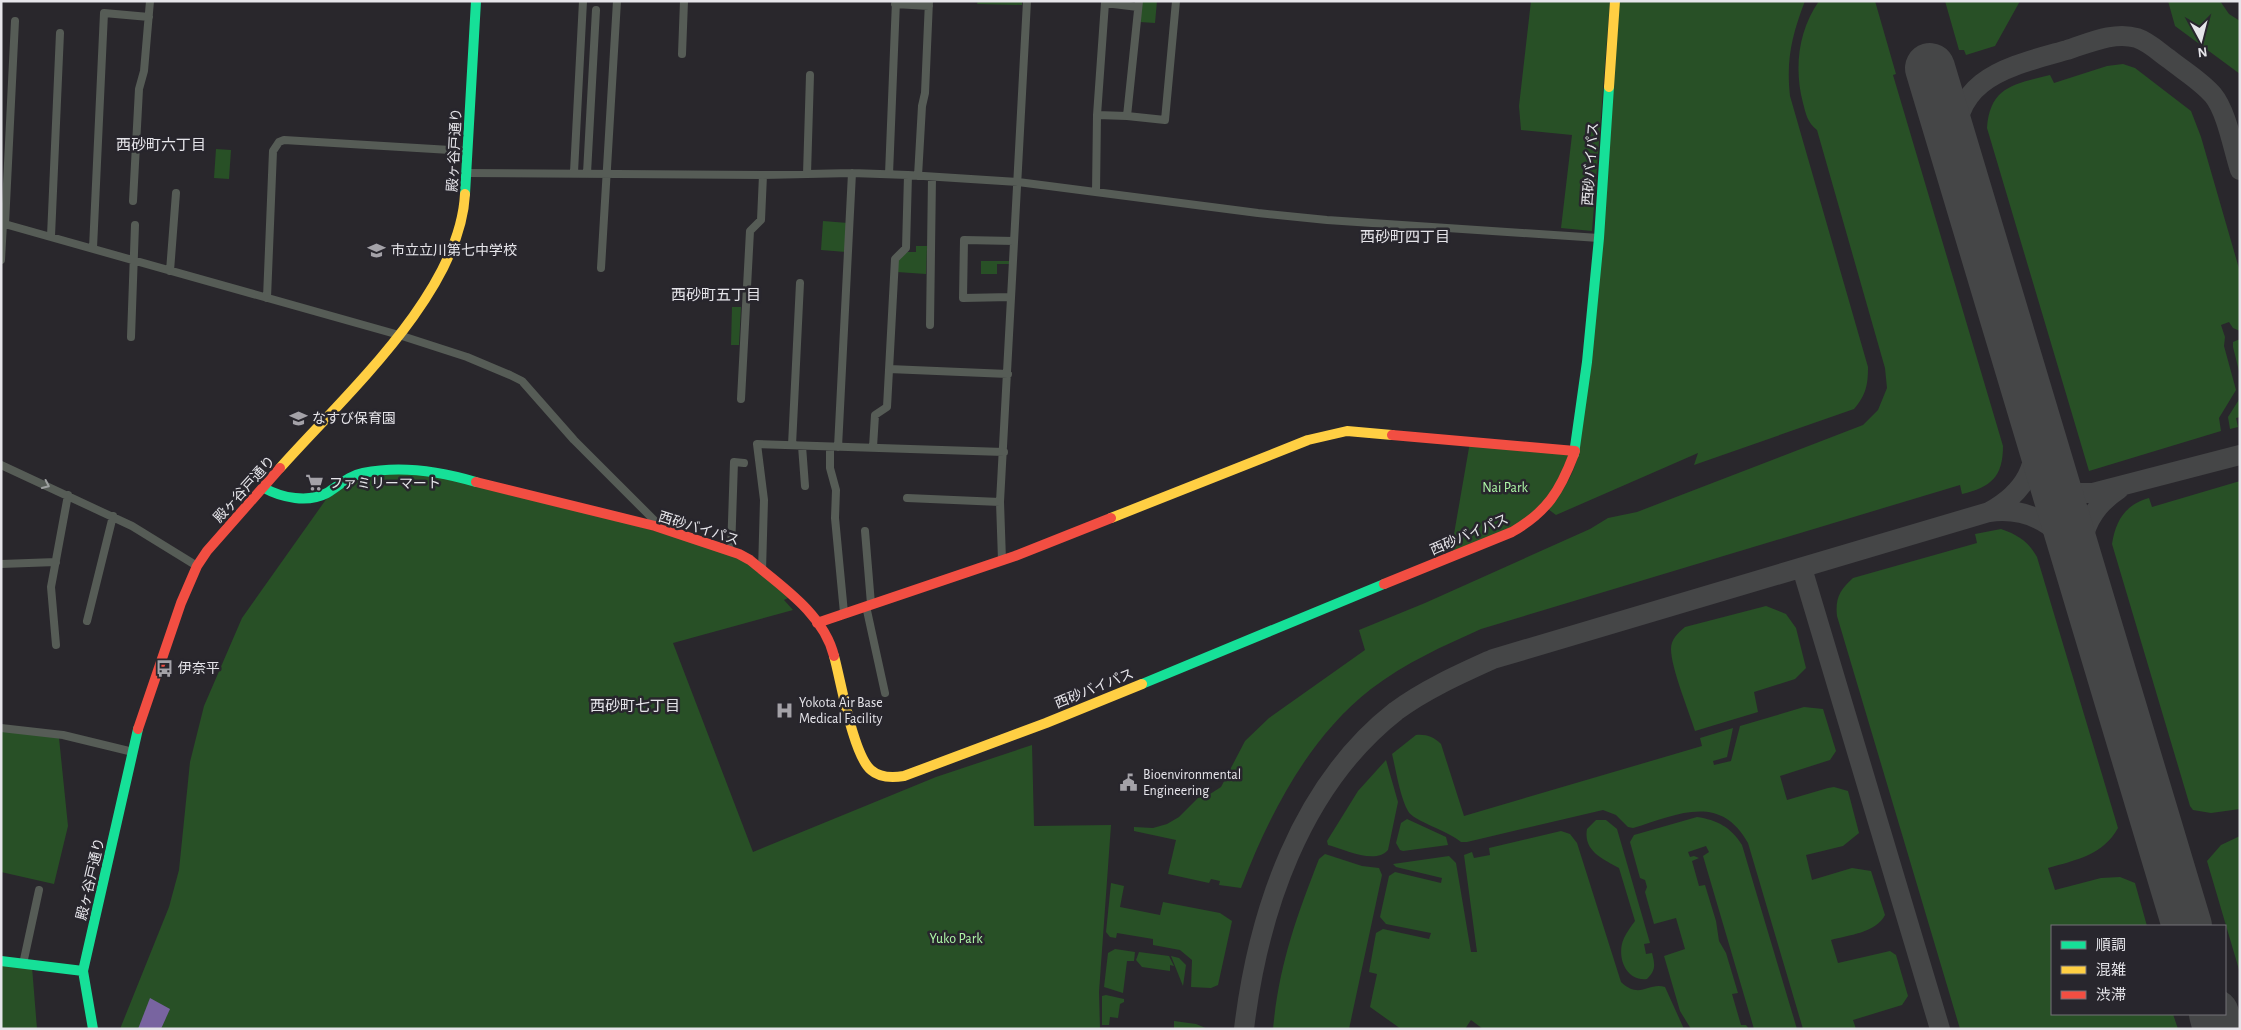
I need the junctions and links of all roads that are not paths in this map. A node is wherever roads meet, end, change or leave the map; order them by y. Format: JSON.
{"nodes":[{"id":1,"x":150,"y":1,"type":"edge"},
{"id":2,"x":476,"y":1,"type":"edge"},
{"id":3,"x":583,"y":1,"type":"edge"},
{"id":4,"x":617,"y":1,"type":"edge"},
{"id":5,"x":684,"y":1,"type":"edge"},
{"id":6,"x":1027,"y":1,"type":"edge"},
{"id":7,"x":1176,"y":1,"type":"edge"},
{"id":8,"x":1615,"y":1,"type":"edge"},
{"id":9,"x":896,"y":3,"type":"edge"},
{"id":10,"x":929,"y":3,"type":"edge"},
{"id":11,"x":1138,"y":4,"type":"edge"},
{"id":12,"x":596,"y":10,"type":"dead end"},
{"id":13,"x":149,"y":17,"type":"junction"},
{"id":14,"x":15,"y":21,"type":"dead end"},
{"id":15,"x":60,"y":32,"type":"dead end"},
{"id":16,"x":581,"y":37,"type":"junction"},
{"id":17,"x":595,"y":38,"type":"junction"},
{"id":18,"x":682,"y":54,"type":"dead end"},
{"id":19,"x":810,"y":74,"type":"dead end"},
{"id":20,"x":1098,"y":115,"type":"junction"},
{"id":21,"x":1127,"y":116,"type":"junction"},
{"id":22,"x":467,"y":151,"type":"junction"},
{"id":23,"x":466,"y":172,"type":"junction"},
{"id":24,"x":574,"y":172,"type":"junction"},
{"id":25,"x":587,"y":172,"type":"junction"},
{"id":26,"x":608,"y":172,"type":"junction"},
{"id":27,"x":852,"y":173,"type":"junction"},
{"id":28,"x":807,"y":174,"type":"junction"},
{"id":29,"x":889,"y":174,"type":"junction"},
{"id":30,"x":763,"y":175,"type":"junction"},
{"id":31,"x":908,"y":175,"type":"junction"},
{"id":32,"x":918,"y":176,"type":"junction"},
{"id":33,"x":932,"y":177,"type":"junction"},
{"id":34,"x":1018,"y":182,"type":"junction"},
{"id":35,"x":1096,"y":192,"type":"junction"},
{"id":36,"x":176,"y":193,"type":"dead end"},
{"id":37,"x":133,"y":201,"type":"dead end"},
{"id":38,"x":3,"y":223,"type":"edge"},
{"id":39,"x":135,"y":225,"type":"dead end"},
{"id":40,"x":51,"y":236,"type":"junction"},
{"id":41,"x":1599,"y":238,"type":"junction"},
{"id":42,"x":1014,"y":241,"type":"junction"},
{"id":43,"x":93,"y":248,"type":"junction"},
{"id":44,"x":135,"y":259,"type":"junction"},
{"id":45,"x":1,"y":260,"type":"edge"},
{"id":46,"x":601,"y":268,"type":"dead end"},
{"id":47,"x":170,"y":270,"type":"junction"},
{"id":48,"x":800,"y":283,"type":"dead end"},
{"id":49,"x":1011,"y":297,"type":"junction"},
{"id":50,"x":267,"y":298,"type":"junction"},
{"id":51,"x":930,"y":325,"type":"dead end"},
{"id":52,"x":400,"y":335,"type":"junction"},
{"id":53,"x":131,"y":337,"type":"dead end"},
{"id":54,"x":889,"y":369,"type":"junction"},
{"id":55,"x":1008,"y":374,"type":"junction"},
{"id":56,"x":741,"y":399,"type":"dead end"},
{"id":57,"x":792,"y":445,"type":"junction"},
{"id":58,"x":802,"y":446,"type":"junction"},
{"id":59,"x":838,"y":447,"type":"junction"},
{"id":60,"x":873,"y":447,"type":"junction"},
{"id":61,"x":830,"y":448,"type":"junction"},
{"id":62,"x":1575,"y":451,"type":"junction"},
{"id":63,"x":1004,"y":452,"type":"junction"},
{"id":64,"x":744,"y":463,"type":"dead end"},
{"id":65,"x":1,"y":465,"type":"edge"},
{"id":66,"x":806,"y":486,"type":"dead end"},
{"id":67,"x":264,"y":488,"type":"junction"},
{"id":68,"x":68,"y":495,"type":"junction"},
{"id":69,"x":907,"y":498,"type":"dead end"},
{"id":70,"x":1000,"y":502,"type":"junction"},
{"id":71,"x":114,"y":516,"type":"junction"},
{"id":72,"x":666,"y":532,"type":"junction"},
{"id":73,"x":865,"y":532,"type":"dead end"},
{"id":74,"x":730,"y":551,"type":"junction"},
{"id":75,"x":1002,"y":560,"type":"junction"},
{"id":76,"x":56,"y":562,"type":"junction"},
{"id":77,"x":1,"y":564,"type":"edge"},
{"id":78,"x":197,"y":566,"type":"junction"},
{"id":79,"x":762,"y":571,"type":"junction"},
{"id":80,"x":868,"y":605,"type":"junction"},
{"id":81,"x":844,"y":613,"type":"junction"},
{"id":82,"x":87,"y":620,"type":"dead end"},
{"id":83,"x":817,"y":623,"type":"junction"},
{"id":84,"x":56,"y":645,"type":"dead end"},
{"id":85,"x":884,"y":693,"type":"dead end"},
{"id":86,"x":1,"y":727,"type":"edge"},
{"id":87,"x":133,"y":752,"type":"junction"},
{"id":88,"x":39,"y":890,"type":"dead end"},
{"id":89,"x":1,"y":961,"type":"edge"},
{"id":90,"x":23,"y":964,"type":"junction"},
{"id":91,"x":83,"y":971,"type":"junction"},
{"id":92,"x":93,"y":1029,"type":"edge"}],
"edges":[{"from":1,"to":13,"type":"street"},
{"from":2,"to":22,"type":"street","name":"殿ヶ谷戸通り"},
{"from":3,"to":16,"type":"street"},
{"from":4,"to":26,"type":"street"},
{"from":5,"to":18,"type":"street"},
{"from":6,"to":34,"type":"street"},
{"from":7,"to":21,"type":"street"},
{"from":8,"to":41,"type":"street","name":"西砂バイパス"},
{"from":9,"to":10,"type":"street"},
{"from":9,"to":29,"type":"street"},
{"from":10,"to":32,"type":"street"},
{"from":11,"to":20,"type":"street"},
{"from":11,"to":21,"type":"street"},
{"from":12,"to":17,"type":"street"},
{"from":13,"to":37,"type":"street"},
{"from":13,"to":43,"type":"street"},
{"from":14,"to":38,"type":"street"},
{"from":15,"to":40,"type":"street"},
{"from":16,"to":17,"type":"street"},
{"from":16,"to":24,"type":"street"},
{"from":17,"to":25,"type":"street"},
{"from":19,"to":28,"type":"street"},
{"from":20,"to":21,"type":"street"},
{"from":20,"to":35,"type":"street"},
{"from":22,"to":23,"type":"street","name":"殿ヶ谷戸通り"},
{"from":22,"to":50,"type":"street"},
{"from":23,"to":24,"type":"street"},
{"from":23,"to":52,"type":"street","name":"殿ヶ谷戸通り"},
{"from":24,"to":25,"type":"street"},
{"from":25,"to":26,"type":"street"},
{"from":26,"to":30,"type":"street"},
{"from":26,"to":46,"type":"street"},
{"from":27,"to":28,"type":"street"},
{"from":27,"to":29,"type":"street"},
{"from":27,"to":59,"type":"street"},
{"from":28,"to":30,"type":"street"},
{"from":29,"to":31,"type":"street"},
{"from":30,"to":56,"type":"street"},
{"from":31,"to":32,"type":"street"},
{"from":31,"to":54,"type":"street"},
{"from":32,"to":33,"type":"street"},
{"from":33,"to":34,"type":"street"},
{"from":33,"to":51,"type":"street"},
{"from":34,"to":35,"type":"street"},
{"from":34,"to":42,"type":"street"},
{"from":35,"to":41,"type":"street"},
{"from":36,"to":47,"type":"street"},
{"from":38,"to":40,"type":"street"},
{"from":38,"to":45,"type":"street"},
{"from":39,"to":44,"type":"street"},
{"from":40,"to":43,"type":"street"},
{"from":41,"to":62,"type":"street","name":"西砂バイパス"},
{"from":42,"to":49,"type":"street"},
{"from":42,"to":49,"type":"street"},
{"from":43,"to":44,"type":"street"},
{"from":44,"to":47,"type":"street"},
{"from":44,"to":53,"type":"street"},
{"from":47,"to":50,"type":"street"},
{"from":48,"to":57,"type":"street"},
{"from":49,"to":55,"type":"street"},
{"from":50,"to":52,"type":"street"},
{"from":52,"to":67,"type":"street","name":"殿ヶ谷戸通り"},
{"from":52,"to":72,"type":"street"},
{"from":54,"to":55,"type":"street"},
{"from":54,"to":60,"type":"street"},
{"from":55,"to":63,"type":"street"},
{"from":57,"to":58,"type":"street"},
{"from":57,"to":79,"type":"street"},
{"from":58,"to":61,"type":"street"},
{"from":58,"to":66,"type":"street"},
{"from":59,"to":60,"type":"street"},
{"from":59,"to":61,"type":"street"},
{"from":60,"to":63,"type":"street"},
{"from":61,"to":81,"type":"street"},
{"from":62,"to":75,"type":"street"},
{"from":62,"to":83,"type":"street","name":"西砂バイパス"},
{"from":63,"to":70,"type":"street"},
{"from":64,"to":74,"type":"street"},
{"from":65,"to":68,"type":"street","one_way":true},
{"from":67,"to":72,"type":"street","name":"西砂バイパス"},
{"from":67,"to":78,"type":"street","name":"殿ヶ谷戸通り"},
{"from":68,"to":71,"type":"street"},
{"from":68,"to":76,"type":"street"},
{"from":69,"to":70,"type":"street"},
{"from":70,"to":75,"type":"street"},
{"from":71,"to":78,"type":"street"},
{"from":71,"to":82,"type":"street"},
{"from":72,"to":74,"type":"street","name":"西砂バイパス"},
{"from":73,"to":80,"type":"street"},
{"from":74,"to":79,"type":"street","name":"西砂バイパス"},
{"from":75,"to":80,"type":"street"},
{"from":76,"to":77,"type":"street"},
{"from":76,"to":84,"type":"street"},
{"from":78,"to":87,"type":"street","name":"殿ヶ谷戸通り"},
{"from":79,"to":83,"type":"street","name":"西砂バイパス"},
{"from":80,"to":81,"type":"street"},
{"from":80,"to":85,"type":"street"},
{"from":81,"to":83,"type":"street"},
{"from":86,"to":87,"type":"street"},
{"from":87,"to":91,"type":"street","name":"殿ヶ谷戸通り"},
{"from":88,"to":90,"type":"street"},
{"from":89,"to":90,"type":"street"},
{"from":90,"to":91,"type":"street"},
{"from":91,"to":92,"type":"street","name":"殿ヶ谷戸通り"}]}
